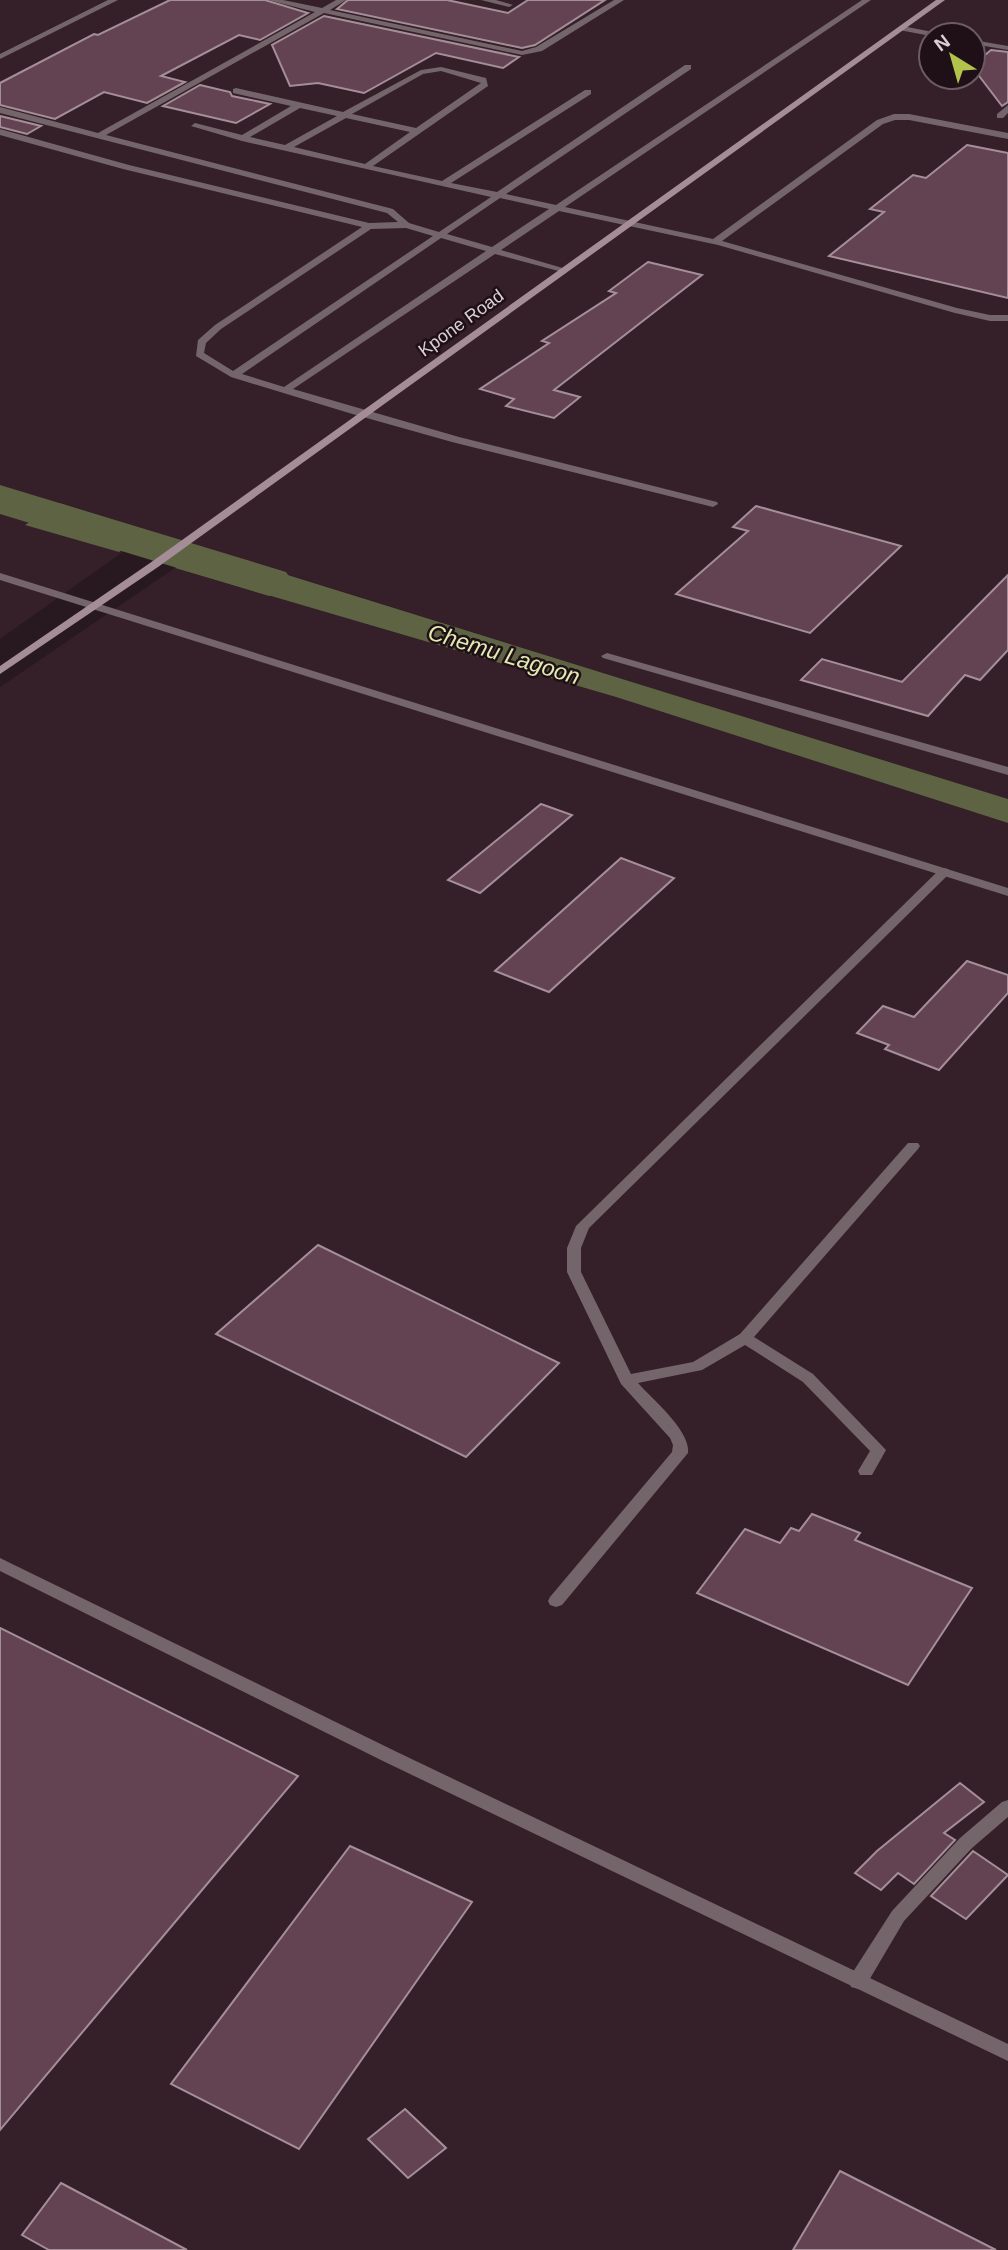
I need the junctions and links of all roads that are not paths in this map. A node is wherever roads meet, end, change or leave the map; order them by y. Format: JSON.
{"nodes":[{"id":1,"x":114,"y":0,"type":"edge"},
{"id":2,"x":272,"y":0,"type":"edge"},
{"id":3,"x":342,"y":0,"type":"edge"},
{"id":4,"x":485,"y":0,"type":"edge"},
{"id":5,"x":620,"y":0,"type":"edge"},
{"id":6,"x":867,"y":0,"type":"edge"},
{"id":7,"x":941,"y":0,"type":"edge"},
{"id":8,"x":509,"y":5,"type":"dead end"},
{"id":9,"x":321,"y":11,"type":"junction"},
{"id":10,"x":902,"y":28,"type":"junction"},
{"id":11,"x":917,"y":31,"type":"edge"},
{"id":12,"x":987,"y":44,"type":"edge"},
{"id":13,"x":1008,"y":48,"type":"edge"},
{"id":14,"x":0,"y":57,"type":"edge"},
{"id":15,"x":688,"y":67,"type":"dead end"},
{"id":16,"x":236,"y":91,"type":"dead end"},
{"id":17,"x":588,"y":92,"type":"dead end"},
{"id":18,"x":298,"y":105,"type":"junction"},
{"id":19,"x":1008,"y":108,"type":"edge"},
{"id":20,"x":0,"y":110,"type":"edge"},
{"id":21,"x":344,"y":115,"type":"junction"},
{"id":22,"x":1000,"y":116,"type":"dead end"},
{"id":23,"x":195,"y":126,"type":"dead end"},
{"id":24,"x":416,"y":131,"type":"junction"},
{"id":25,"x":0,"y":132,"type":"edge"},
{"id":26,"x":98,"y":136,"type":"junction"},
{"id":27,"x":1008,"y":136,"type":"edge"},
{"id":28,"x":242,"y":138,"type":"junction"},
{"id":29,"x":286,"y":148,"type":"junction"},
{"id":30,"x":154,"y":151,"type":"junction"},
{"id":31,"x":145,"y":156,"type":"dead end"},
{"id":32,"x":135,"y":162,"type":"dead end"},
{"id":33,"x":126,"y":167,"type":"junction"},
{"id":34,"x":366,"y":167,"type":"junction"},
{"id":35,"x":444,"y":183,"type":"junction"},
{"id":36,"x":503,"y":195,"type":"junction"},
{"id":37,"x":561,"y":207,"type":"junction"},
{"id":38,"x":406,"y":225,"type":"junction"},
{"id":39,"x":628,"y":225,"type":"junction"},
{"id":40,"x":369,"y":226,"type":"junction"},
{"id":41,"x":440,"y":235,"type":"junction"},
{"id":42,"x":715,"y":242,"type":"junction"},
{"id":43,"x":491,"y":250,"type":"junction"},
{"id":44,"x":563,"y":271,"type":"junction"},
{"id":45,"x":1008,"y":318,"type":"edge"},
{"id":46,"x":235,"y":374,"type":"junction"},
{"id":47,"x":286,"y":390,"type":"junction"},
{"id":48,"x":363,"y":415,"type":"junction"},
{"id":49,"x":713,"y":505,"type":"dead end"},
{"id":50,"x":0,"y":576,"type":"edge"},
{"id":51,"x":94,"y":605,"type":"junction"},
{"id":52,"x":607,"y":656,"type":"dead end"},
{"id":53,"x":0,"y":671,"type":"edge"},
{"id":54,"x":1008,"y":771,"type":"edge"},
{"id":55,"x":944,"y":872,"type":"junction"},
{"id":56,"x":1008,"y":892,"type":"edge"},
{"id":57,"x":912,"y":1146,"type":"dead end"},
{"id":58,"x":746,"y":1338,"type":"junction"},
{"id":59,"x":626,"y":1380,"type":"junction"},
{"id":60,"x":866,"y":1471,"type":"dead end"},
{"id":61,"x":0,"y":1564,"type":"edge"},
{"id":62,"x":556,"y":1601,"type":"dead end"},
{"id":63,"x":1008,"y":1807,"type":"edge"},
{"id":64,"x":858,"y":1981,"type":"junction"},
{"id":65,"x":1008,"y":2053,"type":"edge"}],
"edges":[{"from":1,"to":14,"type":"street"},
{"from":2,"to":9,"type":"street"},
{"from":3,"to":9,"type":"street"},
{"from":4,"to":8,"type":"street"},
{"from":5,"to":9,"type":"street"},
{"from":6,"to":37,"type":"street"},
{"from":7,"to":10,"type":"main road","name":"Kpone Road"},
{"from":9,"to":26,"type":"street"},
{"from":10,"to":11,"type":"street"},
{"from":10,"to":39,"type":"main road","name":"Kpone Road"},
{"from":12,"to":13,"type":"street"},
{"from":15,"to":36,"type":"street"},
{"from":16,"to":18,"type":"street"},
{"from":17,"to":35,"type":"street"},
{"from":18,"to":21,"type":"street"},
{"from":18,"to":28,"type":"street"},
{"from":19,"to":22,"type":"street"},
{"from":20,"to":26,"type":"street"},
{"from":21,"to":24,"type":"street"},
{"from":21,"to":24,"type":"street"},
{"from":21,"to":29,"type":"street"},
{"from":23,"to":28,"type":"street"},
{"from":24,"to":34,"type":"street"},
{"from":25,"to":33,"type":"street"},
{"from":26,"to":30,"type":"street"},
{"from":27,"to":42,"type":"street"},
{"from":28,"to":29,"type":"street"},
{"from":29,"to":34,"type":"street"},
{"from":30,"to":31,"type":"street"},
{"from":30,"to":38,"type":"street"},
{"from":32,"to":33,"type":"street"},
{"from":33,"to":40,"type":"street"},
{"from":34,"to":35,"type":"street"},
{"from":35,"to":36,"type":"street"},
{"from":36,"to":37,"type":"street"},
{"from":36,"to":41,"type":"street"},
{"from":37,"to":39,"type":"street"},
{"from":37,"to":43,"type":"street"},
{"from":38,"to":40,"type":"street"},
{"from":38,"to":41,"type":"street"},
{"from":39,"to":42,"type":"street"},
{"from":39,"to":44,"type":"main road","name":"Kpone Road"},
{"from":40,"to":46,"type":"street"},
{"from":41,"to":43,"type":"street"},
{"from":41,"to":46,"type":"street"},
{"from":42,"to":45,"type":"street"},
{"from":43,"to":44,"type":"street"},
{"from":43,"to":47,"type":"street"},
{"from":44,"to":48,"type":"main road","name":"Kpone Road"},
{"from":46,"to":47,"type":"street"},
{"from":47,"to":48,"type":"street"},
{"from":48,"to":49,"type":"street"},
{"from":48,"to":51,"type":"main road","name":"Kpone Road"},
{"from":50,"to":51,"type":"street"},
{"from":51,"to":53,"type":"main road","name":"Kpone Road"},
{"from":51,"to":55,"type":"street"},
{"from":52,"to":54,"type":"street"},
{"from":55,"to":56,"type":"street"},
{"from":55,"to":59,"type":"street"},
{"from":57,"to":58,"type":"street"},
{"from":58,"to":59,"type":"street"},
{"from":58,"to":60,"type":"street"},
{"from":59,"to":62,"type":"street"},
{"from":61,"to":64,"type":"street"},
{"from":63,"to":64,"type":"street"},
{"from":64,"to":65,"type":"street"}]}
